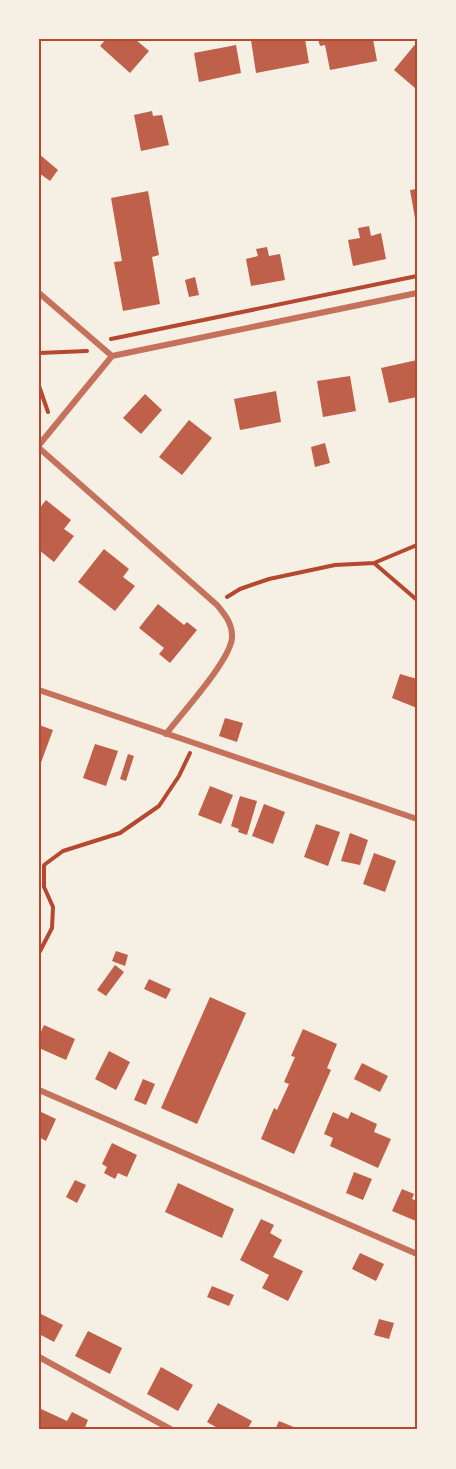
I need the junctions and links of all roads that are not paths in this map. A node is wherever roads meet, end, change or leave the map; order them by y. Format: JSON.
{"nodes":[{"id":1,"x":39,"y":293,"type":"edge"},
{"id":2,"x":417,"y":293,"type":"edge"},
{"id":3,"x":112,"y":356,"type":"junction"},
{"id":4,"x":39,"y":447,"type":"edge"},
{"id":5,"x":39,"y":690,"type":"edge"},
{"id":6,"x":165,"y":734,"type":"junction"},
{"id":7,"x":417,"y":819,"type":"edge"},
{"id":8,"x":39,"y":1090,"type":"edge"},
{"id":9,"x":417,"y":1254,"type":"edge"},
{"id":10,"x":39,"y":1357,"type":"edge"},
{"id":11,"x":172,"y":1430,"type":"edge"}],
"edges":[{"from":1,"to":3,"type":"street"},
{"from":2,"to":3,"type":"street"},
{"from":3,"to":4,"type":"street"},
{"from":4,"to":6,"type":"street"},
{"from":5,"to":6,"type":"street"},
{"from":6,"to":7,"type":"street"},
{"from":8,"to":9,"type":"street"},
{"from":10,"to":11,"type":"street"}]}
